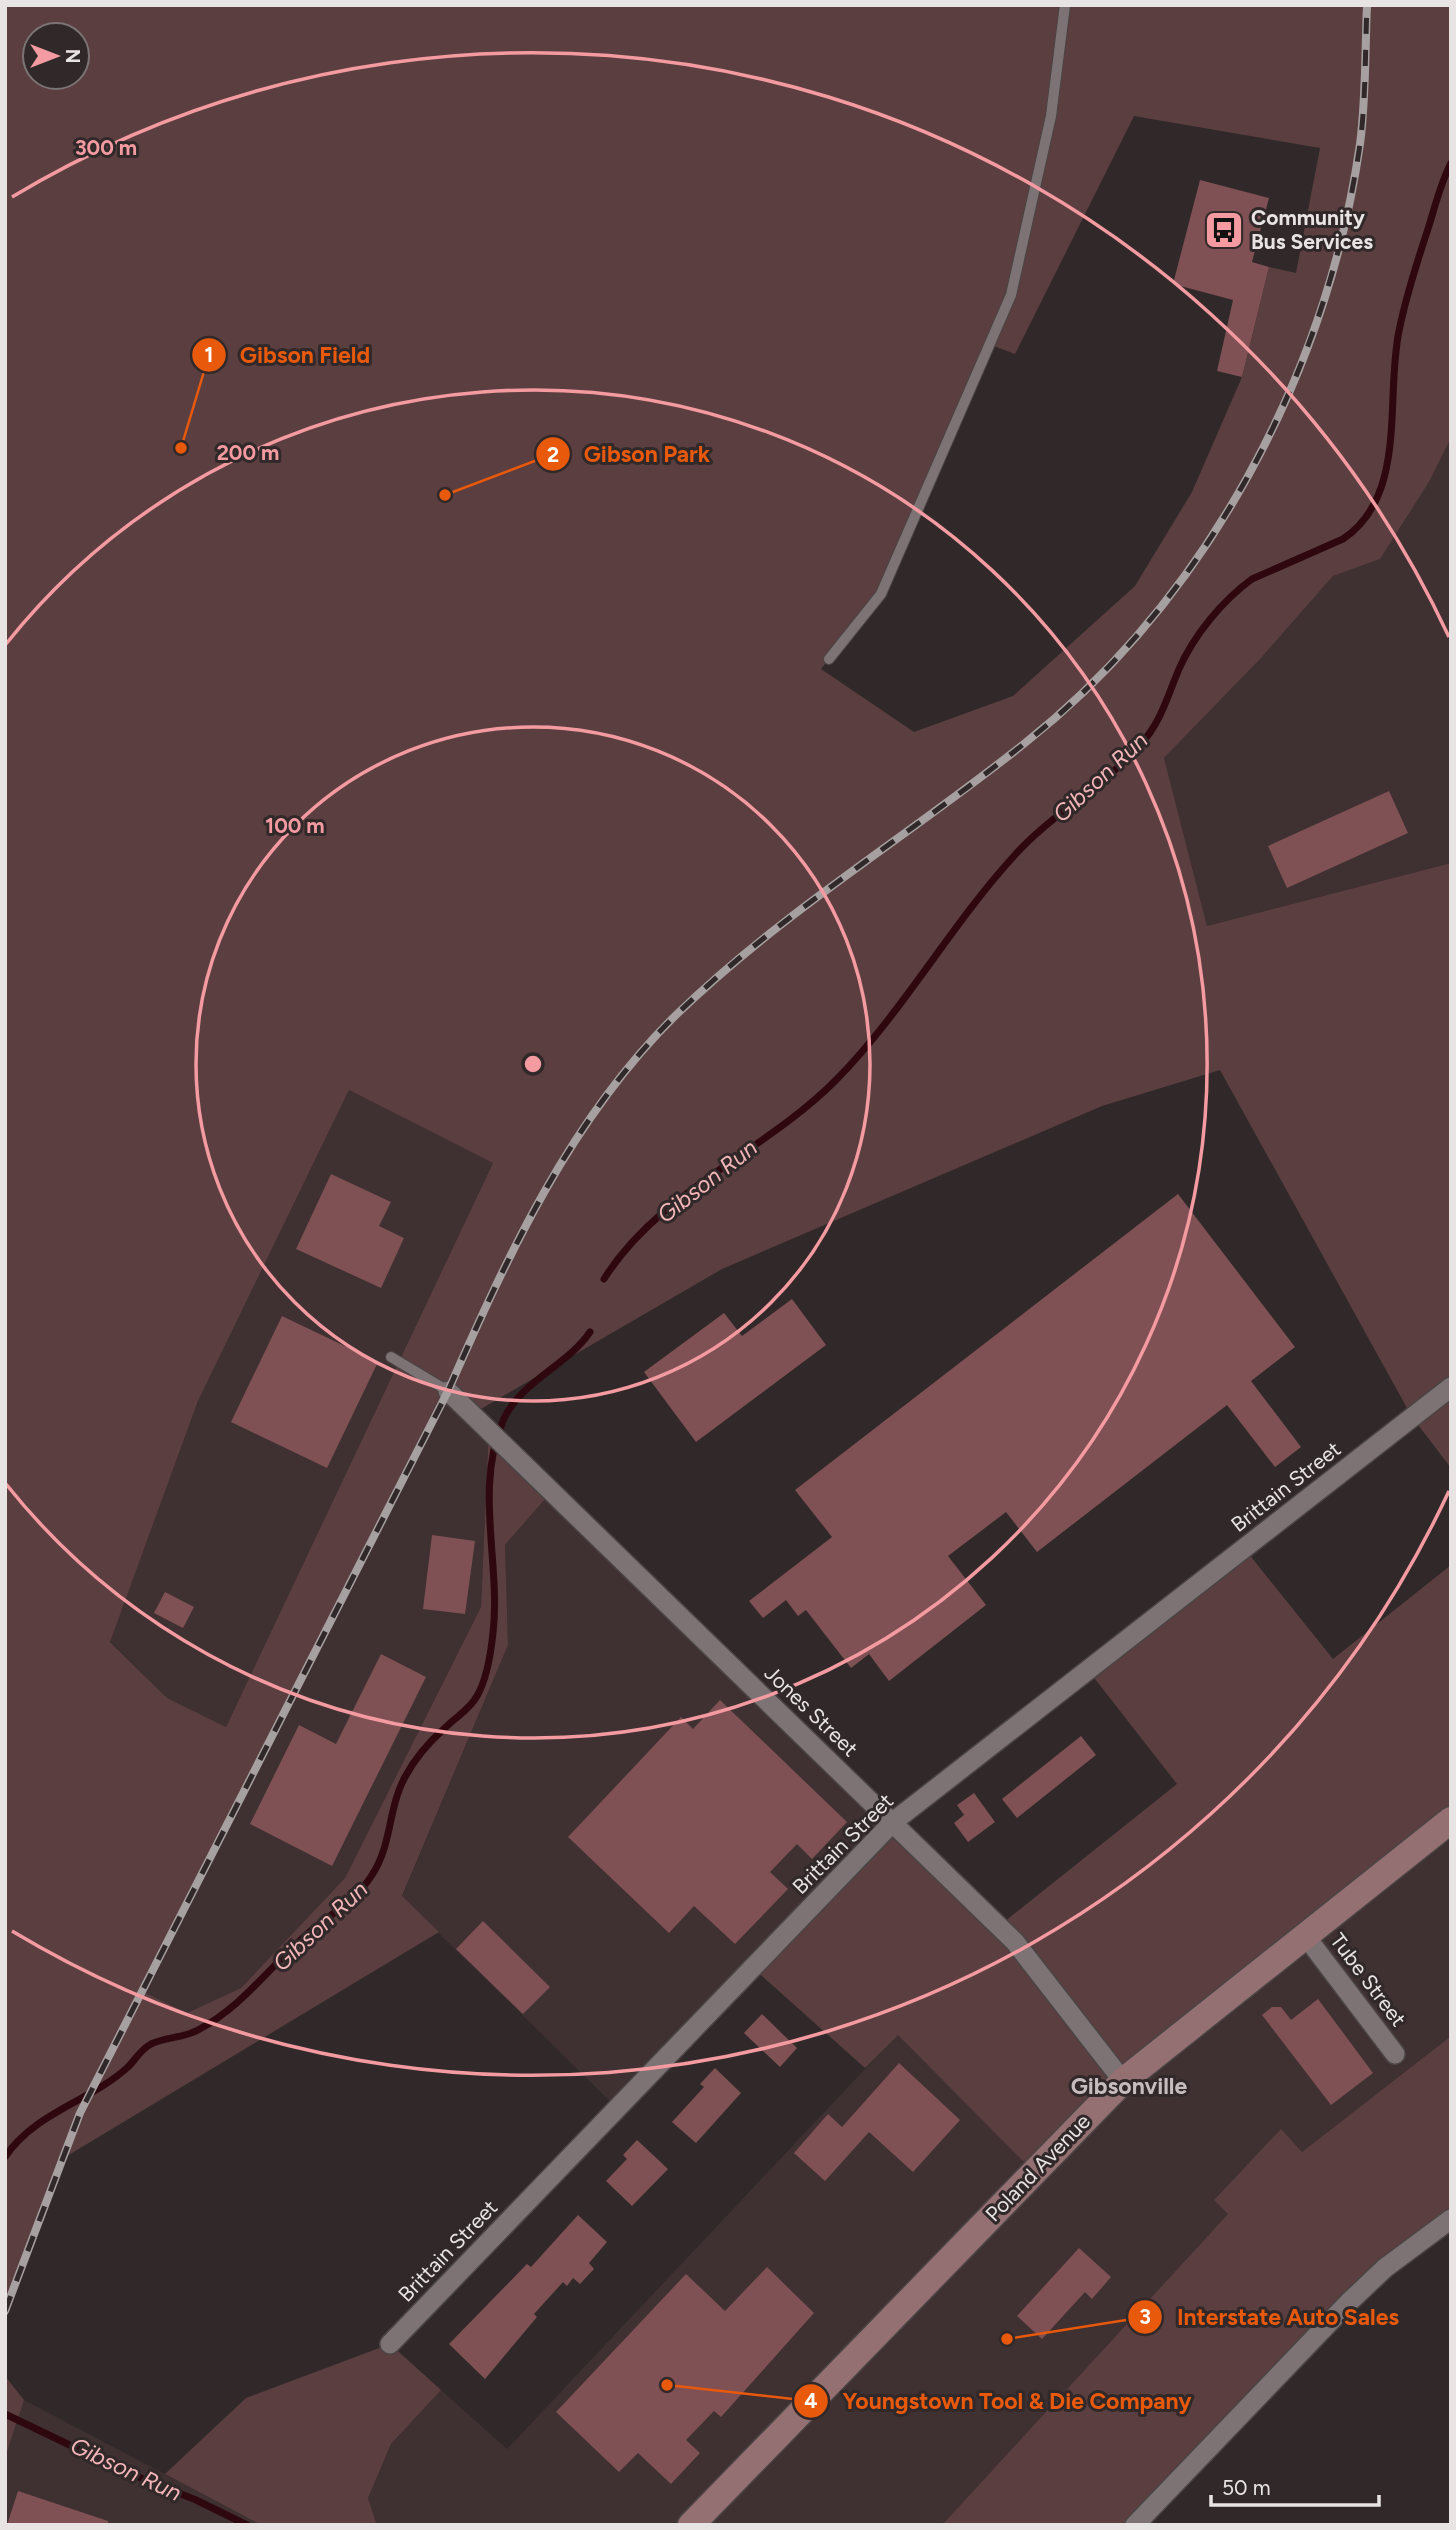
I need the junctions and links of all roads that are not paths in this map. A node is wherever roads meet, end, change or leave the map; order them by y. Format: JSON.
{"nodes":[{"id":1,"x":1065,"y":5,"type":"edge"},
{"id":2,"x":830,"y":659,"type":"dead end"},
{"id":3,"x":391,"y":1357,"type":"dead end"},
{"id":4,"x":1451,"y":1387,"type":"edge"},
{"id":5,"x":448,"y":1391,"type":"joint"},
{"id":6,"x":1451,"y":1820,"type":"edge"},
{"id":7,"x":893,"y":1822,"type":"junction"},
{"id":8,"x":1304,"y":1934,"type":"junction"},
{"id":9,"x":1395,"y":2054,"type":"dead end"},
{"id":10,"x":1123,"y":2081,"type":"junction"},
{"id":11,"x":1451,"y":2219,"type":"edge"},
{"id":12,"x":390,"y":2344,"type":"dead end"},
{"id":13,"x":691,"y":2525,"type":"edge"},
{"id":14,"x":1135,"y":2525,"type":"edge"}],
"edges":[{"from":1,"to":2,"type":"lane"},
{"from":3,"to":5,"type":"lane"},
{"from":4,"to":7,"type":"street","name":"Brittain Street"},
{"from":5,"to":7,"type":"street","name":"Jones Street"},
{"from":6,"to":8,"type":"main road","name":"Poland Avenue"},
{"from":7,"to":10,"type":"street","name":"Jones Street"},
{"from":7,"to":12,"type":"street","name":"Brittain Street"},
{"from":8,"to":9,"type":"street","name":"Tube Street"},
{"from":8,"to":10,"type":"main road","name":"Poland Avenue"},
{"from":10,"to":13,"type":"main road","name":"Poland Avenue"},
{"from":11,"to":14,"type":"street"}]}
